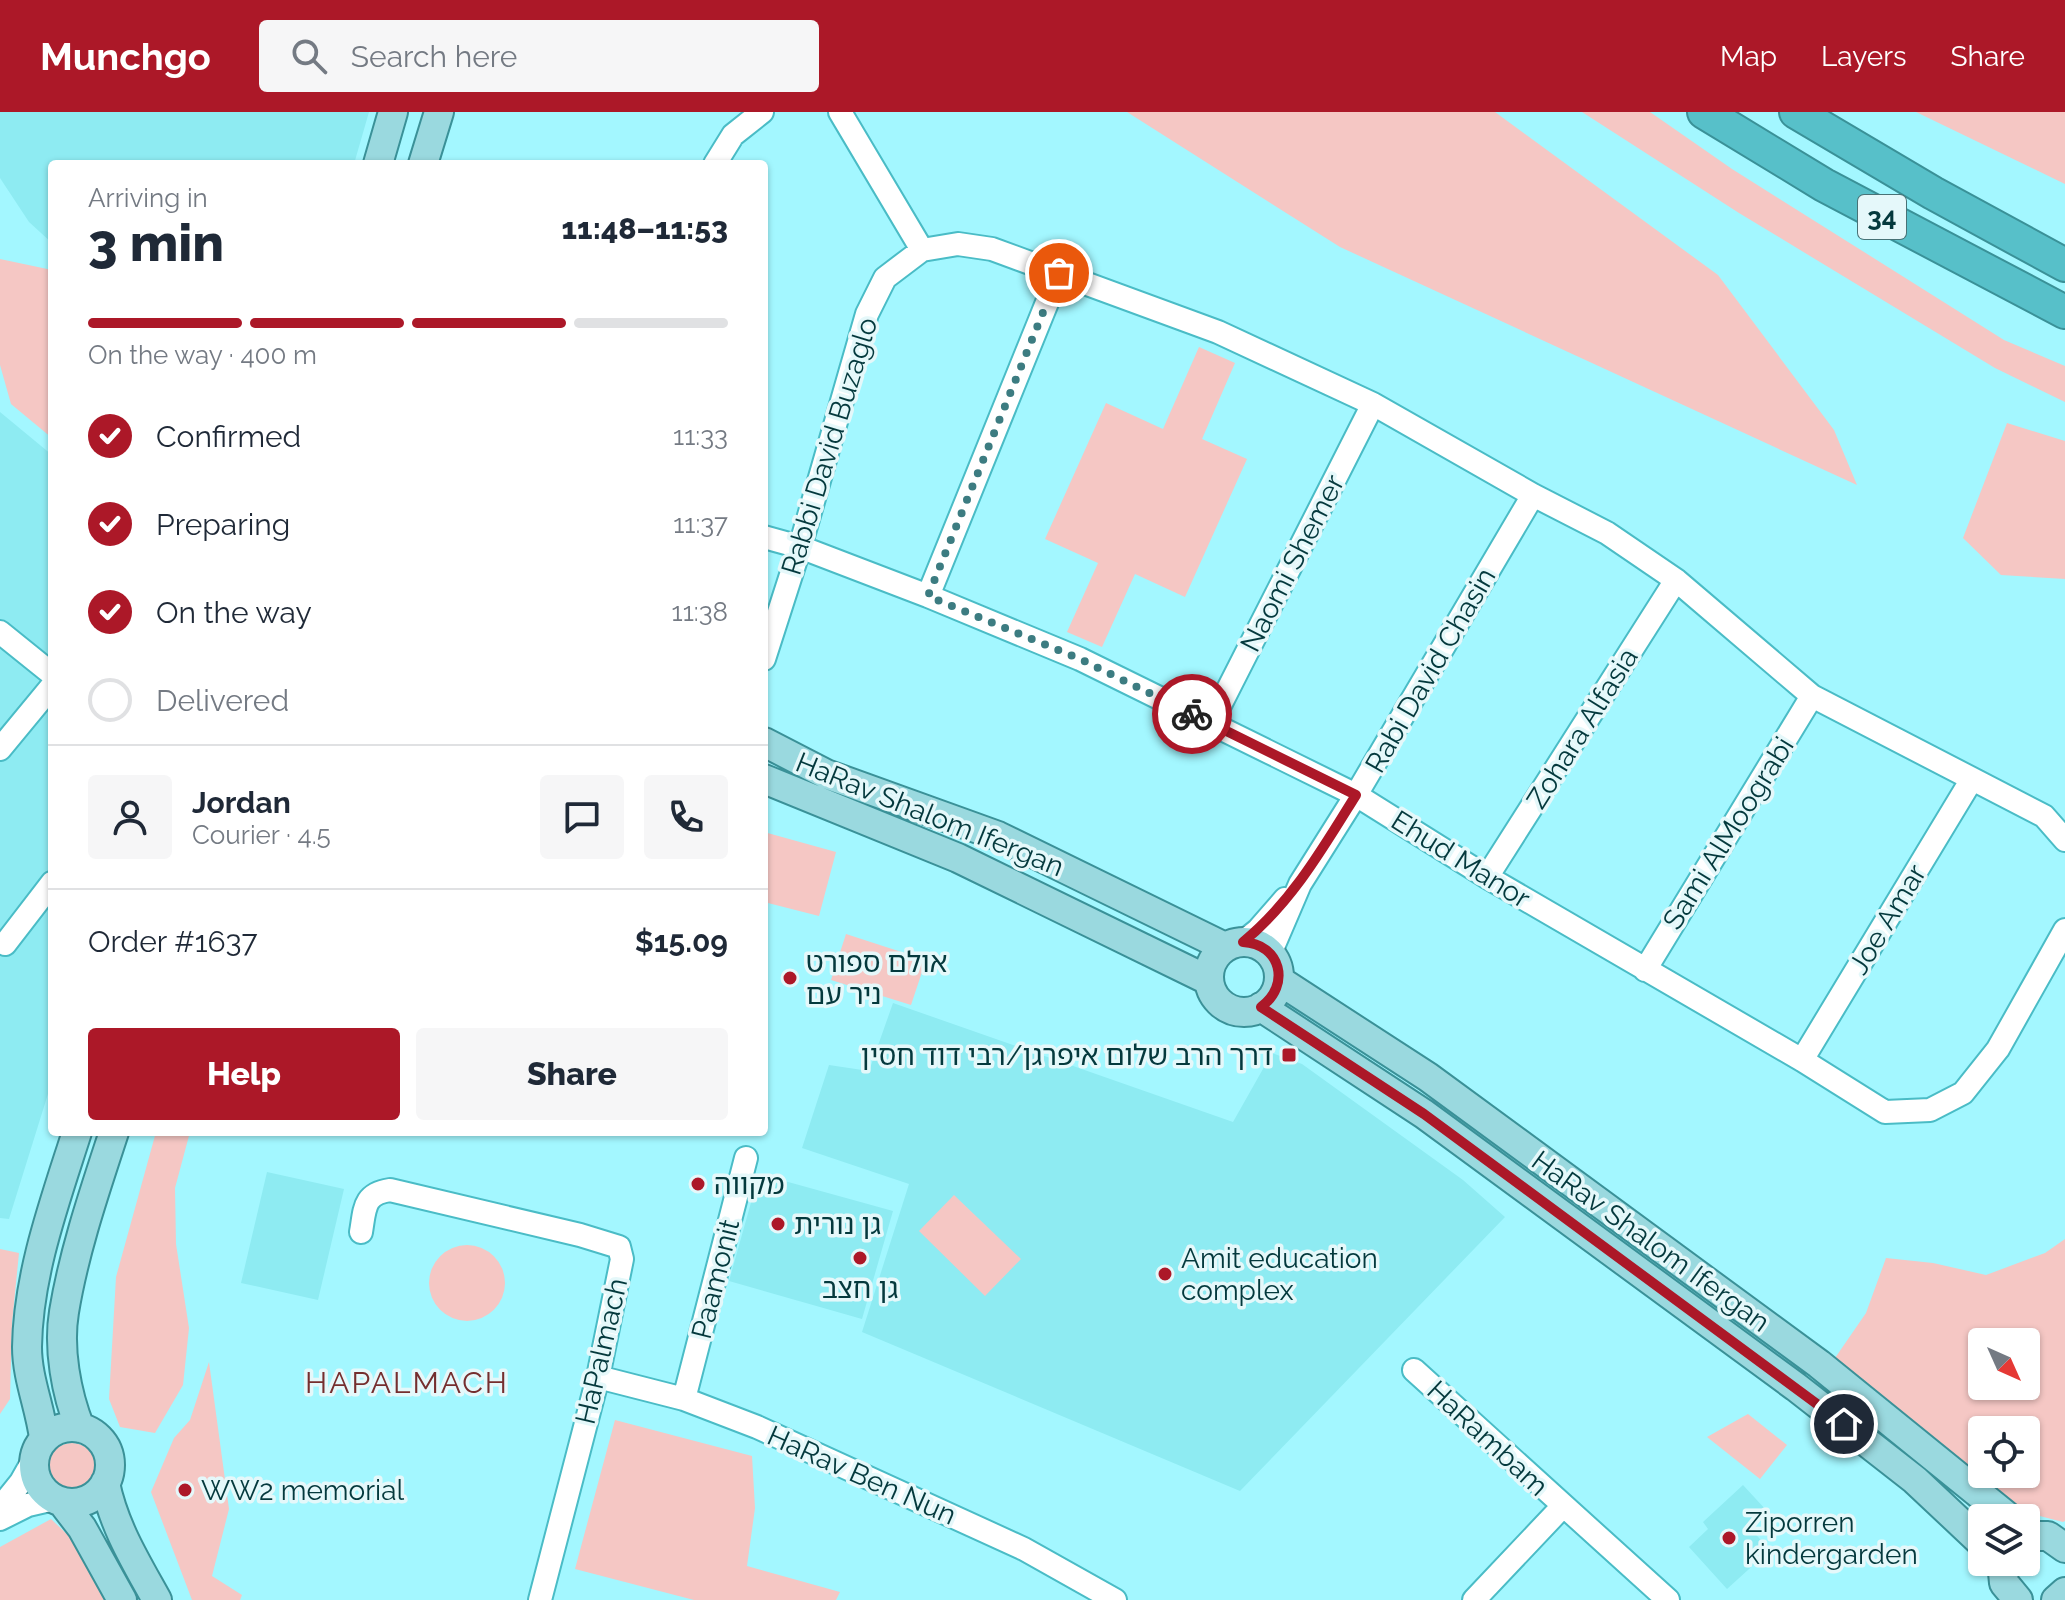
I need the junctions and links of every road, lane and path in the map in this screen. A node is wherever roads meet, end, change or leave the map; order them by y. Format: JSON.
{"nodes":[{"id":1,"x":393,"y":112,"type":"edge"},
{"id":2,"x":439,"y":112,"type":"edge"},
{"id":3,"x":762,"y":112,"type":"edge"},
{"id":4,"x":840,"y":112,"type":"edge"},
{"id":5,"x":1704,"y":112,"type":"edge"},
{"id":6,"x":1796,"y":112,"type":"edge"},
{"id":7,"x":379,"y":160,"type":"edge"},
{"id":8,"x":424,"y":160,"type":"edge"},
{"id":9,"x":717,"y":160,"type":"edge"},
{"id":10,"x":922,"y":250,"type":"junction"},
{"id":11,"x":2065,"y":265,"type":"edge"},
{"id":12,"x":1059,"y":273,"type":"junction"},
{"id":13,"x":2065,"y":312,"type":"edge"},
{"id":14,"x":1373,"y":404,"type":"junction"},
{"id":15,"x":1533,"y":495,"type":"junction"},
{"id":16,"x":768,"y":538,"type":"edge"},
{"id":17,"x":800,"y":547,"type":"junction"},
{"id":18,"x":1676,"y":580,"type":"junction"},
{"id":19,"x":928,"y":596,"type":"junction"},
{"id":20,"x":0,"y":632,"type":"edge"},
{"id":21,"x":768,"y":647,"type":"edge"},
{"id":22,"x":48,"y":671,"type":"edge"},
{"id":23,"x":48,"y":691,"type":"edge"},
{"id":24,"x":1812,"y":696,"type":"junction"},
{"id":25,"x":1211,"y":723,"type":"junction"},
{"id":26,"x":768,"y":744,"type":"edge"},
{"id":27,"x":0,"y":749,"type":"edge"},
{"id":28,"x":1972,"y":779,"type":"junction"},
{"id":29,"x":768,"y":781,"type":"edge"},
{"id":30,"x":1356,"y":795,"type":"junction"},
{"id":31,"x":2065,"y":840,"type":"edge"},
{"id":32,"x":1487,"y":877,"type":"junction"},
{"id":33,"x":1300,"y":884,"type":"junction"},
{"id":34,"x":48,"y":888,"type":"edge"},
{"id":35,"x":2065,"y":930,"type":"edge"},
{"id":36,"x":5,"y":944,"type":"dead end"},
{"id":37,"x":1234,"y":945,"type":"junction"},
{"id":38,"x":1270,"y":954,"type":"junction"},
{"id":39,"x":1645,"y":970,"type":"junction"},
{"id":40,"x":1208,"y":980,"type":"junction"},
{"id":41,"x":1280,"y":981,"type":"junction"},
{"id":42,"x":1261,"y":1007,"type":"junction"},
{"id":43,"x":1802,"y":1060,"type":"junction"},
{"id":44,"x":76,"y":1136,"type":"edge"},
{"id":45,"x":113,"y":1136,"type":"edge"},
{"id":46,"x":746,"y":1158,"type":"dead end"},
{"id":47,"x":361,"y":1232,"type":"dead end"},
{"id":48,"x":1414,"y":1370,"type":"dead end"},
{"id":49,"x":598,"y":1377,"type":"junction"},
{"id":50,"x":684,"y":1399,"type":"junction"},
{"id":51,"x":80,"y":1428,"type":"junction"},
{"id":52,"x":39,"y":1448,"type":"junction"},
{"id":53,"x":105,"y":1483,"type":"junction"},
{"id":54,"x":58,"y":1501,"type":"junction"},
{"id":55,"x":1992,"y":1504,"type":"edge"},
{"id":56,"x":1562,"y":1507,"type":"junction"},
{"id":57,"x":0,"y":1508,"type":"edge"},
{"id":58,"x":0,"y":1519,"type":"edge"},
{"id":59,"x":1968,"y":1530,"type":"edge"},
{"id":60,"x":2003,"y":1576,"type":"edge"},
{"id":61,"x":2065,"y":1592,"type":"edge"},
{"id":62,"x":122,"y":1600,"type":"edge"},
{"id":63,"x":157,"y":1600,"type":"edge"},
{"id":64,"x":540,"y":1600,"type":"edge"},
{"id":65,"x":1115,"y":1600,"type":"edge"},
{"id":66,"x":1474,"y":1600,"type":"edge"},
{"id":67,"x":1668,"y":1600,"type":"edge"},
{"id":68,"x":2018,"y":1600,"type":"edge"},
{"id":69,"x":2056,"y":1600,"type":"edge"}],
"edges":[{"from":1,"to":7,"type":"main road"},
{"from":2,"to":8,"type":"main road"},
{"from":3,"to":9,"type":"street"},
{"from":4,"to":10,"type":"street"},
{"from":5,"to":13,"type":"highway","number":"34"},
{"from":6,"to":11,"type":"highway","number":"34"},
{"from":10,"to":12,"type":"street"},
{"from":10,"to":17,"type":"street","name":"Rabbi David Buzaglo"},
{"from":12,"to":14,"type":"street"},
{"from":12,"to":19,"type":"street"},
{"from":14,"to":15,"type":"street"},
{"from":14,"to":25,"type":"street","name":"Naomi Shemer"},
{"from":15,"to":18,"type":"street"},
{"from":15,"to":30,"type":"street","name":"Rabi David Chasin"},
{"from":16,"to":17,"type":"street","name":"Ehud Manor"},
{"from":17,"to":19,"type":"street","name":"Ehud Manor"},
{"from":17,"to":21,"type":"street","name":"Rabbi David Buzaglo"},
{"from":18,"to":24,"type":"street"},
{"from":18,"to":32,"type":"street","name":"Zohara Alfasia"},
{"from":19,"to":25,"type":"street","name":"Ehud Manor"},
{"from":20,"to":22,"type":"street"},
{"from":23,"to":27,"type":"street"},
{"from":24,"to":28,"type":"street"},
{"from":24,"to":39,"type":"street","name":"Sami AlMoograbi"},
{"from":25,"to":30,"type":"street","name":"Ehud Manor"},
{"from":26,"to":37,"type":"main road","name":"HaRav Shalom Ifergan"},
{"from":28,"to":31,"type":"street"},
{"from":28,"to":43,"type":"street","name":"Joe Amar"},
{"from":29,"to":40,"type":"main road","name":"HaRav Shalom Ifergan"},
{"from":30,"to":32,"type":"street","name":"Ehud Manor"},
{"from":30,"to":33,"type":"street","name":"Rabi David Chasin"},
{"from":32,"to":39,"type":"street","name":"Ehud Manor"},
{"from":33,"to":37,"type":"street","name":"Rabi David Chasin"},
{"from":33,"to":38,"type":"street","name":"Rabi David Chasin"},
{"from":34,"to":36,"type":"street"},
{"from":35,"to":43,"type":"street","name":"Ehud Manor"},
{"from":37,"to":38,"type":"main road"},
{"from":37,"to":40,"type":"main road"},
{"from":38,"to":41,"type":"main road"},
{"from":39,"to":43,"type":"street","name":"Ehud Manor"},
{"from":40,"to":42,"type":"main road"},
{"from":41,"to":42,"type":"main road"},
{"from":41,"to":55,"type":"main road","name":"HaRav Shalom Ifergan"},
{"from":42,"to":59,"type":"main road","name":"HaRav Shalom Ifergan"},
{"from":44,"to":52,"type":"main road"},
{"from":45,"to":51,"type":"main road"},
{"from":46,"to":50,"type":"street","name":"Paamonit"},
{"from":47,"to":49,"type":"street","name":"HaPalmach"},
{"from":48,"to":56,"type":"street","name":"HaRambam"},
{"from":49,"to":50,"type":"street","name":"HaRav Ben Nun"},
{"from":49,"to":64,"type":"street","name":"HaPalmach"},
{"from":50,"to":65,"type":"street","name":"HaRav Ben Nun"},
{"from":51,"to":52,"type":"main road"},
{"from":51,"to":53,"type":"main road"},
{"from":52,"to":54,"type":"main road"},
{"from":52,"to":57,"type":"street"},
{"from":53,"to":54,"type":"main road"},
{"from":53,"to":63,"type":"main road"},
{"from":54,"to":58,"type":"street"},
{"from":54,"to":62,"type":"main road"},
{"from":56,"to":66,"type":"street"},
{"from":56,"to":67,"type":"street","name":"HaRambam"},
{"from":60,"to":68,"type":"main road"},
{"from":61,"to":69,"type":"main road"}]}
